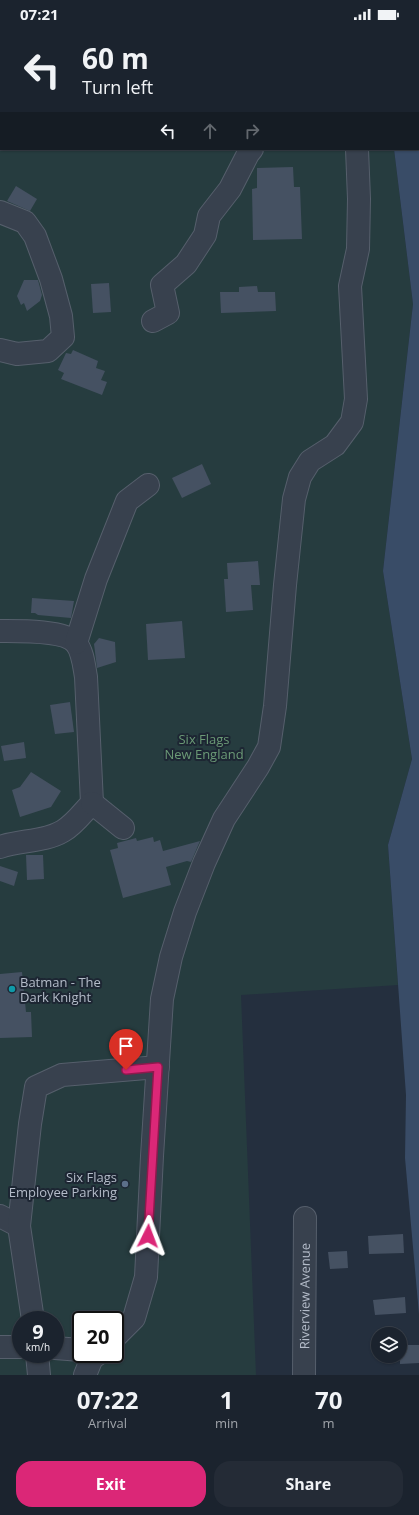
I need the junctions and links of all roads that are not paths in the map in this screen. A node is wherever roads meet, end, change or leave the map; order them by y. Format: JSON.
{"nodes":[{"id":1,"x":251,"y":150,"type":"edge"},
{"id":2,"x":357,"y":150,"type":"edge"},
{"id":3,"x":0,"y":212,"type":"edge"},
{"id":4,"x":153,"y":321,"type":"dead end"},
{"id":5,"x":0,"y":350,"type":"edge"},
{"id":6,"x":148,"y":485,"type":"dead end"},
{"id":7,"x":0,"y":630,"type":"edge"},
{"id":8,"x":76,"y":643,"type":"junction"},
{"id":9,"x":92,"y":802,"type":"junction"},
{"id":10,"x":123,"y":828,"type":"dead end"},
{"id":11,"x":0,"y":847,"type":"edge"},
{"id":12,"x":158,"y":1067,"type":"junction"},
{"id":13,"x":0,"y":1216,"type":"edge"},
{"id":14,"x":305,"y":1218,"type":"dead end"},
{"id":15,"x":19,"y":1226,"type":"junction"},
{"id":16,"x":32,"y":1311,"type":"edge"},
{"id":17,"x":124,"y":1328,"type":"edge"},
{"id":18,"x":0,"y":1347,"type":"edge"},
{"id":19,"x":12,"y":1347,"type":"edge"},
{"id":20,"x":37,"y":1363,"type":"edge"},
{"id":21,"x":90,"y":1363,"type":"edge"},
{"id":22,"x":38,"y":1375,"type":"edge"},
{"id":23,"x":85,"y":1375,"type":"edge"},
{"id":24,"x":304,"y":1375,"type":"edge"}],
"edges":[{"from":1,"to":4,"type":"street"},
{"from":2,"to":12,"type":"street"},
{"from":3,"to":5,"type":"street"},
{"from":6,"to":8,"type":"street"},
{"from":7,"to":8,"type":"street"},
{"from":8,"to":9,"type":"street"},
{"from":9,"to":10,"type":"street"},
{"from":9,"to":11,"type":"street"},
{"from":12,"to":15,"type":"street"},
{"from":12,"to":17,"type":"street"},
{"from":13,"to":15,"type":"street"},
{"from":14,"to":24,"type":"street","name":"Riverview Avenue"},
{"from":15,"to":16,"type":"street"},
{"from":18,"to":19,"type":"street"},
{"from":20,"to":22,"type":"street"},
{"from":21,"to":23,"type":"street"}]}
